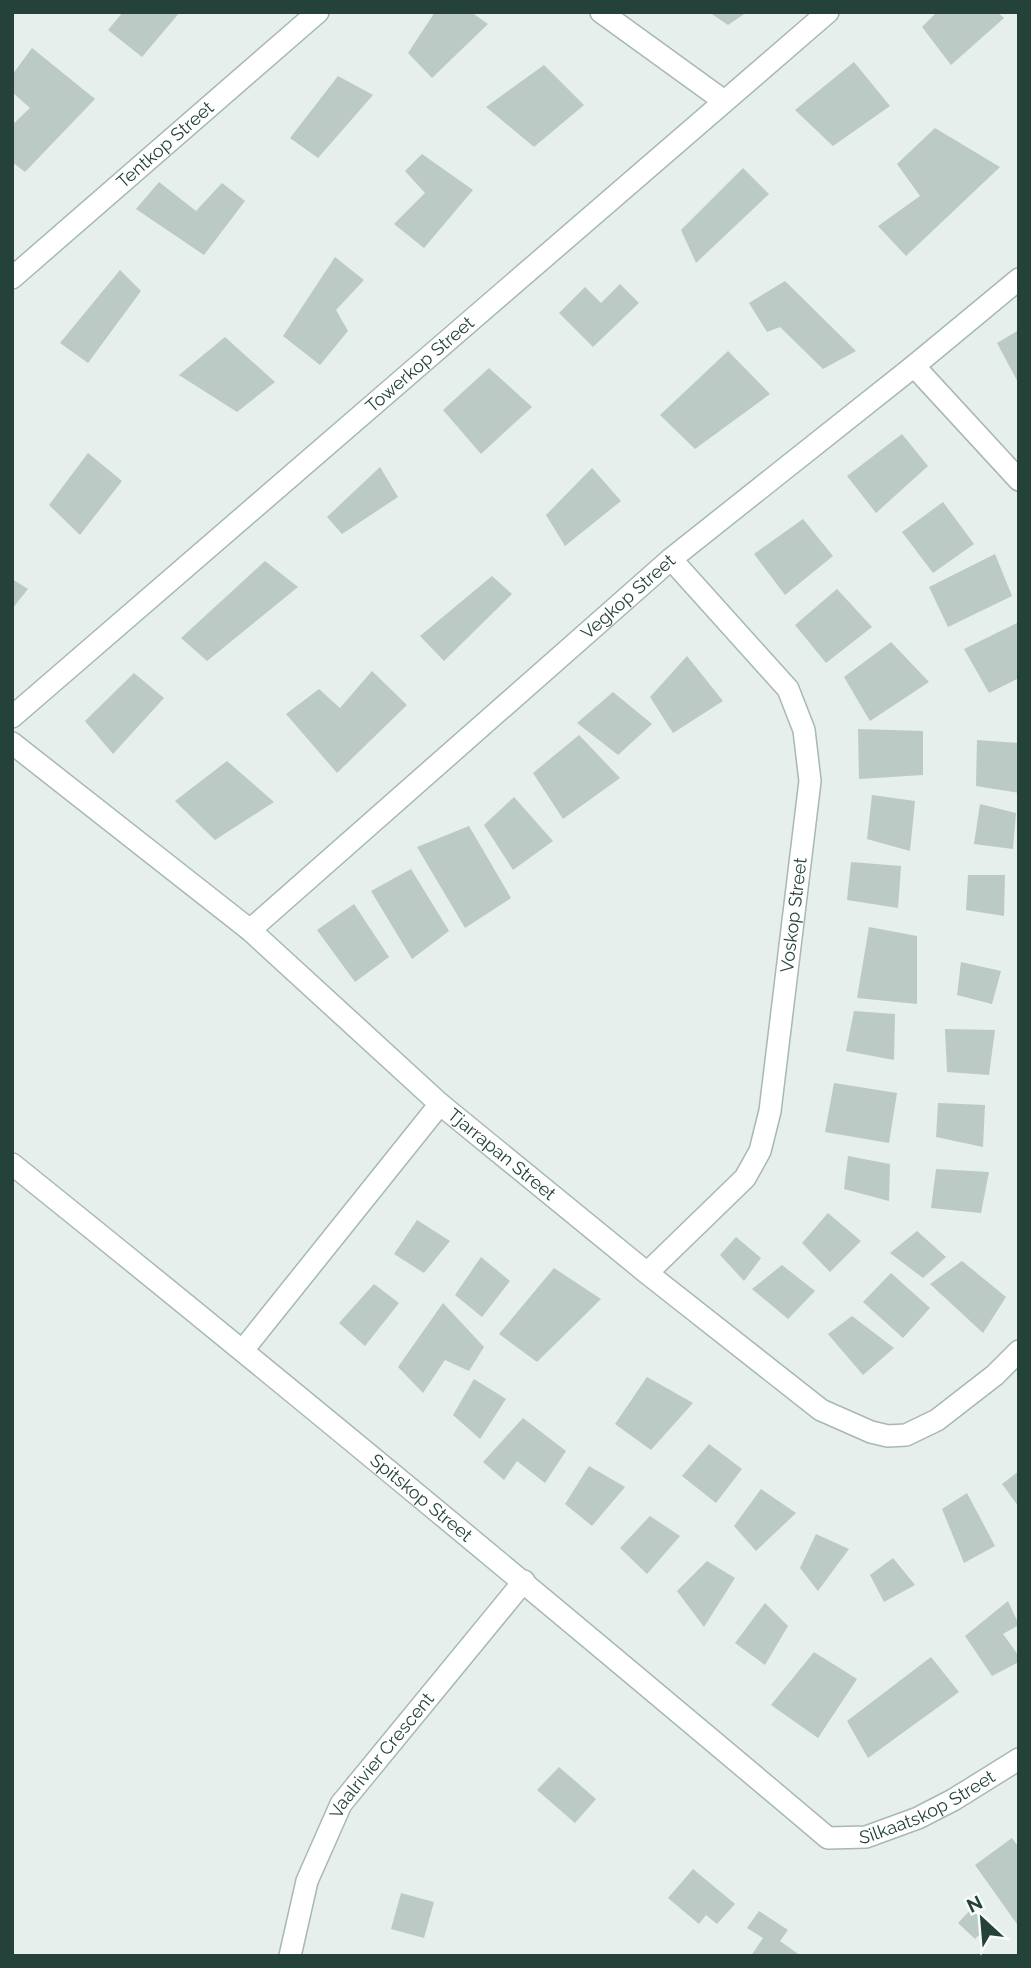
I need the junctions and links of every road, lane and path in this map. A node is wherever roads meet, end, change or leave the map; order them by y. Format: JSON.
{"nodes":[{"id":1,"x":318,"y":12,"type":"edge"},
{"id":2,"x":601,"y":12,"type":"edge"},
{"id":3,"x":828,"y":12,"type":"edge"},
{"id":4,"x":724,"y":101,"type":"junction"},
{"id":5,"x":12,"y":278,"type":"edge"},
{"id":6,"x":1019,"y":279,"type":"edge"},
{"id":7,"x":914,"y":366,"type":"junction"},
{"id":8,"x":1019,"y":480,"type":"edge"},
{"id":9,"x":671,"y":559,"type":"junction"},
{"id":10,"x":12,"y":717,"type":"edge"},
{"id":11,"x":12,"y":743,"type":"edge"},
{"id":12,"x":250,"y":930,"type":"junction"},
{"id":13,"x":440,"y":1104,"type":"junction"},
{"id":14,"x":12,"y":1164,"type":"edge"},
{"id":15,"x":647,"y":1273,"type":"junction"},
{"id":16,"x":243,"y":1350,"type":"junction"},
{"id":17,"x":1019,"y":1352,"type":"edge"},
{"id":18,"x":524,"y":1581,"type":"junction"},
{"id":19,"x":1019,"y":1759,"type":"edge"},
{"id":20,"x":828,"y":1838,"type":"joint"},
{"id":21,"x":289,"y":1956,"type":"edge"}],
"edges":[{"from":1,"to":5,"type":"street","name":"Tentkop Street"},
{"from":2,"to":4,"type":"street"},
{"from":3,"to":4,"type":"street","name":"Towerkop Street"},
{"from":4,"to":10,"type":"street","name":"Towerkop Street"},
{"from":6,"to":7,"type":"street","name":"Vegkop Street"},
{"from":7,"to":8,"type":"street"},
{"from":7,"to":9,"type":"street","name":"Vegkop Street"},
{"from":9,"to":12,"type":"street","name":"Vegkop Street"},
{"from":9,"to":15,"type":"street","name":"Voskop Street"},
{"from":11,"to":12,"type":"street","name":"Tjarrapan Street"},
{"from":12,"to":13,"type":"street","name":"Tjarrapan Street"},
{"from":13,"to":15,"type":"street","name":"Tjarrapan Street"},
{"from":13,"to":16,"type":"street"},
{"from":14,"to":16,"type":"street","name":"Spitskop Street"},
{"from":15,"to":17,"type":"street","name":"Tjarrapan Street"},
{"from":16,"to":18,"type":"street","name":"Spitskop Street"},
{"from":18,"to":20,"type":"street","name":"Spitskop Street"},
{"from":18,"to":21,"type":"street","name":"Vaalrivier Crescent"},
{"from":19,"to":20,"type":"street","name":"Silkaatskop Street"}]}
